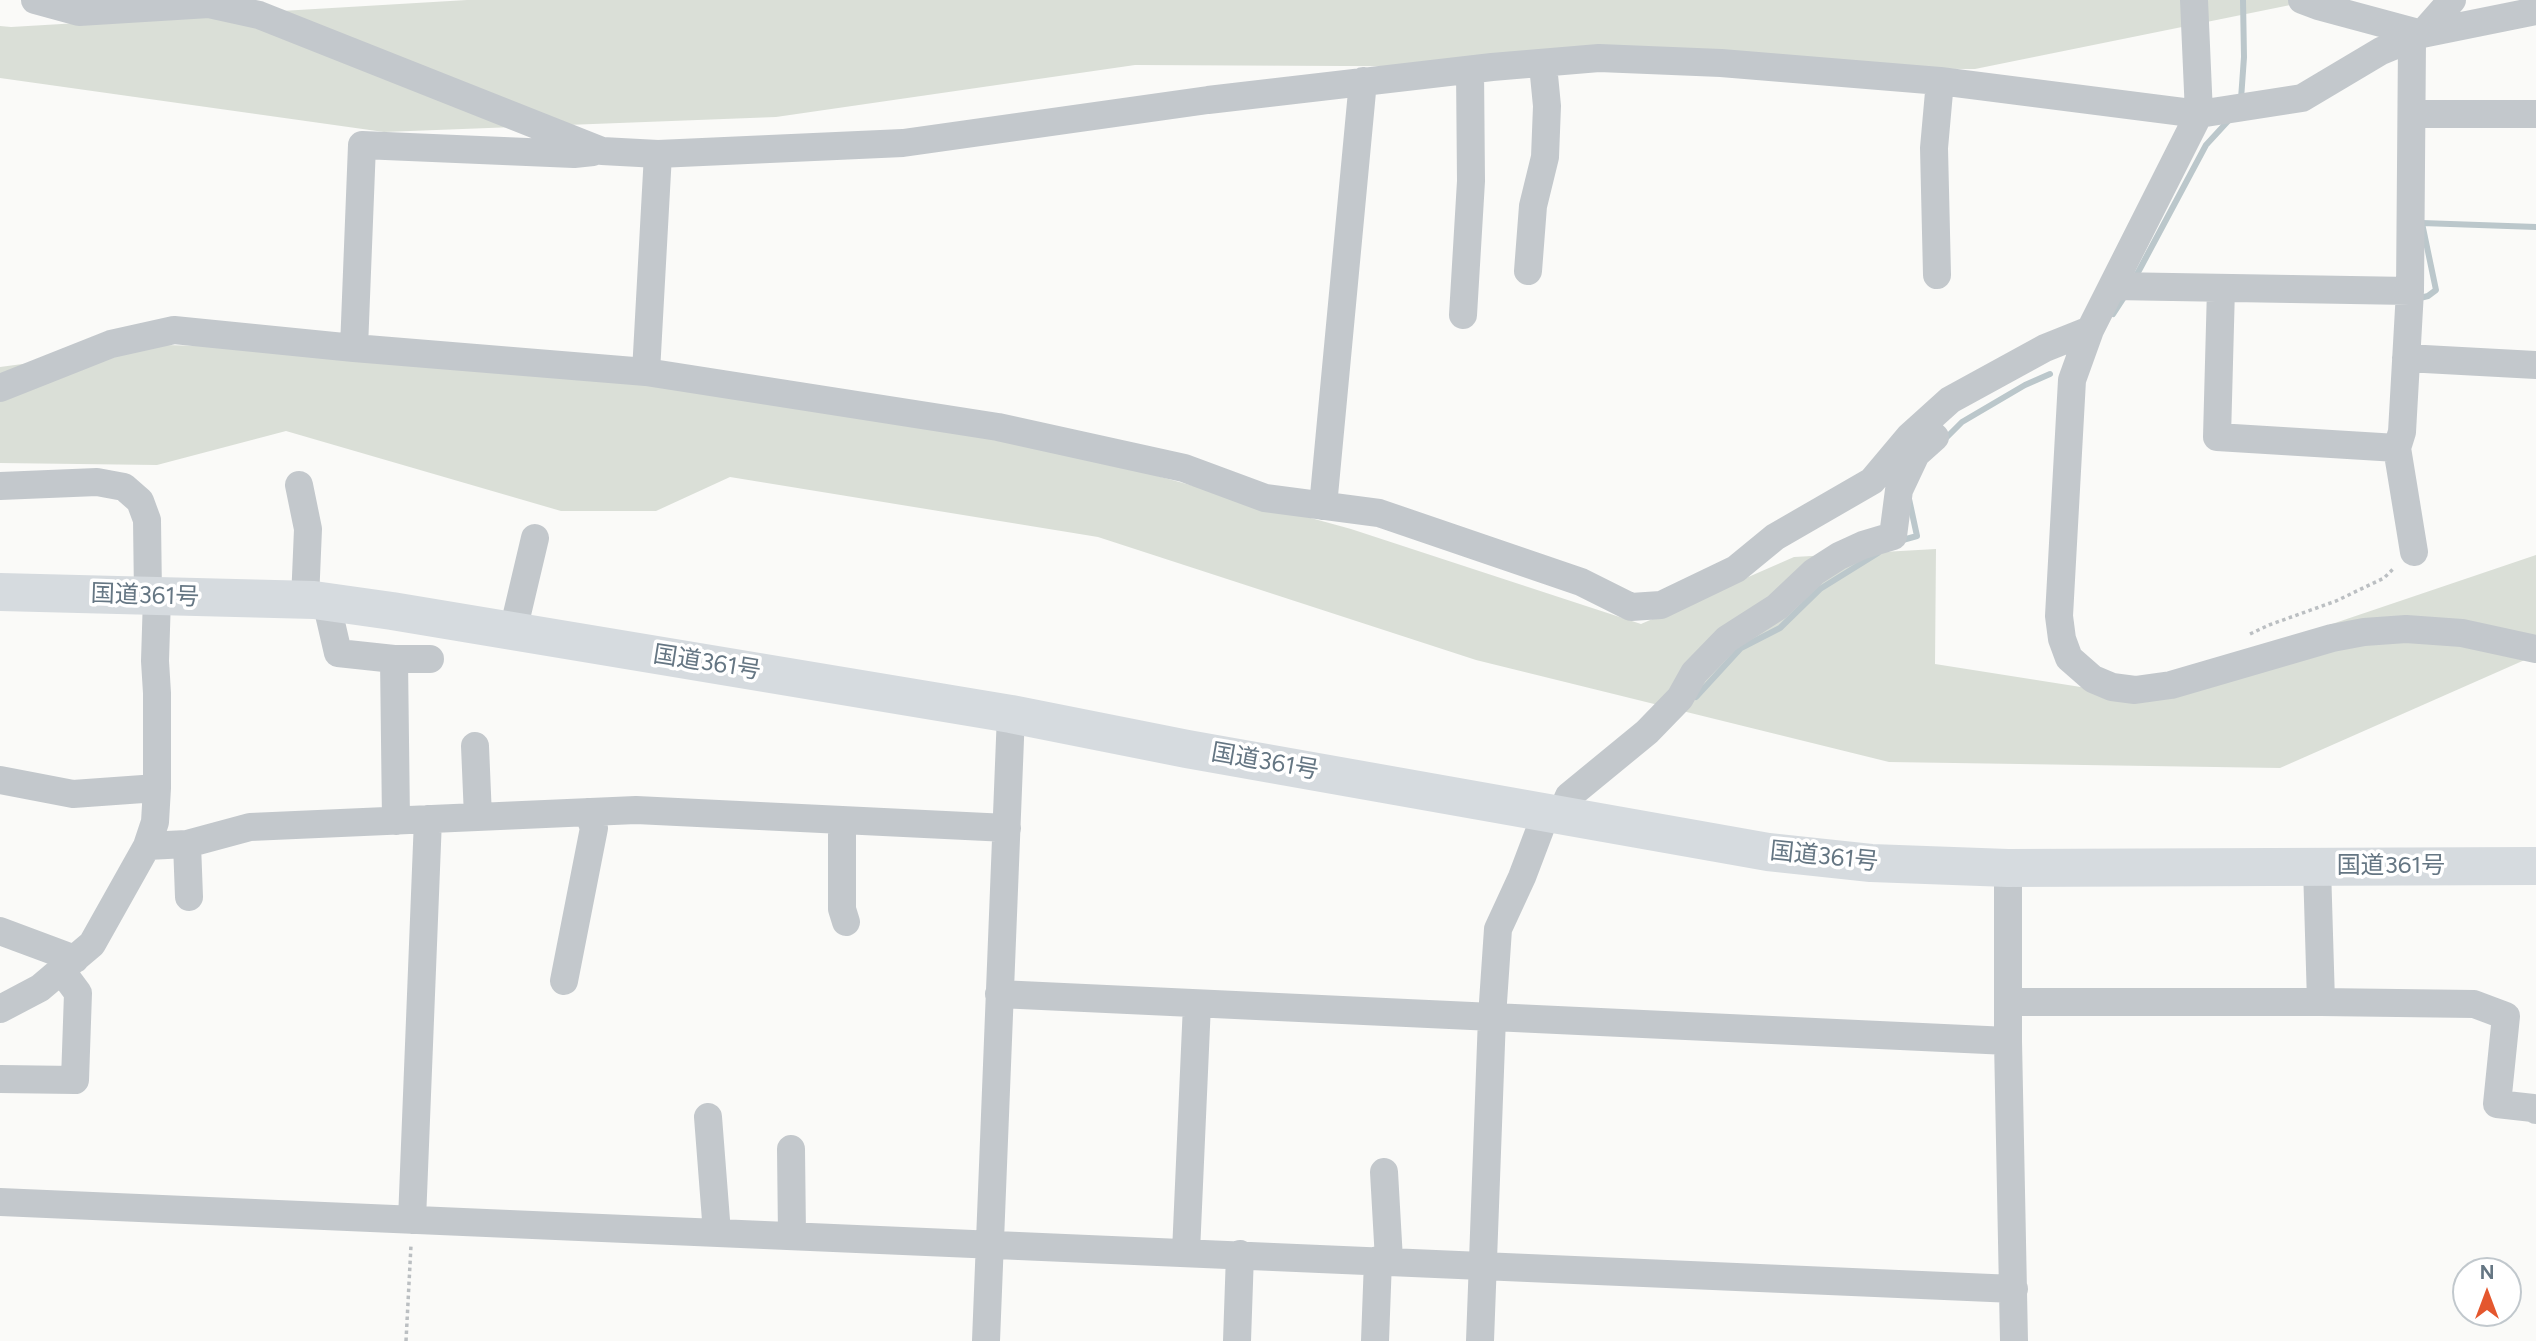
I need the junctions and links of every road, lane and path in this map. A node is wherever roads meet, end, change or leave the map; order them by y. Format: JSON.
{"nodes":[{"id":1,"x":35,"y":0,"type":"edge"},
{"id":2,"x":2194,"y":0,"type":"edge"},
{"id":3,"x":2302,"y":0,"type":"edge"},
{"id":4,"x":2452,"y":0,"type":"edge"},
{"id":5,"x":2536,"y":11,"type":"edge"},
{"id":6,"x":2417,"y":37,"type":"junction"},
{"id":7,"x":1543,"y":65,"type":"junction"},
{"id":8,"x":1470,"y":70,"type":"junction"},
{"id":9,"x":1363,"y":81,"type":"junction"},
{"id":10,"x":1940,"y":81,"type":"junction"},
{"id":11,"x":2199,"y":114,"type":"junction"},
{"id":12,"x":2412,"y":114,"type":"junction"},
{"id":13,"x":2536,"y":114,"type":"edge"},
{"id":14,"x":602,"y":151,"type":"junction"},
{"id":15,"x":658,"y":154,"type":"junction"},
{"id":16,"x":1528,"y":271,"type":"dead end"},
{"id":17,"x":1937,"y":275,"type":"dead end"},
{"id":18,"x":2113,"y":286,"type":"junction"},
{"id":19,"x":2221,"y":288,"type":"junction"},
{"id":20,"x":2410,"y":291,"type":"junction"},
{"id":21,"x":1463,"y":315,"type":"dead end"},
{"id":22,"x":2090,"y":330,"type":"junction"},
{"id":23,"x":354,"y":348,"type":"junction"},
{"id":24,"x":2406,"y":358,"type":"junction"},
{"id":25,"x":2536,"y":365,"type":"edge"},
{"id":26,"x":646,"y":372,"type":"junction"},
{"id":27,"x":0,"y":388,"type":"edge"},
{"id":28,"x":2397,"y":448,"type":"junction"},
{"id":29,"x":299,"y":485,"type":"dead end"},
{"id":30,"x":0,"y":486,"type":"edge"},
{"id":31,"x":1323,"y":506,"type":"junction"},
{"id":32,"x":535,"y":538,"type":"dead end"},
{"id":33,"x":2413,"y":546,"type":"joint"},
{"id":34,"x":0,"y":592,"type":"edge"},
{"id":35,"x":152,"y":596,"type":"junction"},
{"id":36,"x":315,"y":600,"type":"junction"},
{"id":37,"x":513,"y":631,"type":"junction"},
{"id":38,"x":2243,"y":638,"type":"dead end"},
{"id":39,"x":2536,"y":649,"type":"edge"},
{"id":40,"x":394,"y":659,"type":"junction"},
{"id":41,"x":430,"y":659,"type":"dead end"},
{"id":42,"x":1011,"y":714,"type":"junction"},
{"id":43,"x":475,"y":746,"type":"dead end"},
{"id":44,"x":0,"y":780,"type":"edge"},
{"id":45,"x":157,"y":788,"type":"junction"},
{"id":46,"x":588,"y":812,"type":"junction"},
{"id":47,"x":1554,"y":812,"type":"junction"},
{"id":48,"x":478,"y":817,"type":"junction"},
{"id":49,"x":428,"y":819,"type":"junction"},
{"id":50,"x":842,"y":820,"type":"junction"},
{"id":51,"x":396,"y":821,"type":"junction"},
{"id":52,"x":1007,"y":828,"type":"junction"},
{"id":53,"x":187,"y":844,"type":"junction"},
{"id":54,"x":147,"y":846,"type":"junction"},
{"id":55,"x":2536,"y":866,"type":"edge"},
{"id":56,"x":2317,"y":867,"type":"junction"},
{"id":57,"x":2008,"y":868,"type":"junction"},
{"id":58,"x":189,"y":897,"type":"dead end"},
{"id":59,"x":846,"y":922,"type":"dead end"},
{"id":60,"x":0,"y":931,"type":"edge"},
{"id":61,"x":68,"y":965,"type":"junction"},
{"id":62,"x":564,"y":981,"type":"dead end"},
{"id":63,"x":999,"y":995,"type":"junction"},
{"id":64,"x":2008,"y":1002,"type":"junction"},
{"id":65,"x":2320,"y":1002,"type":"junction"},
{"id":66,"x":1197,"y":1004,"type":"junction"},
{"id":67,"x":0,"y":1009,"type":"edge"},
{"id":68,"x":1498,"y":1017,"type":"junction"},
{"id":69,"x":2008,"y":1041,"type":"junction"},
{"id":70,"x":0,"y":1079,"type":"edge"},
{"id":71,"x":2536,"y":1110,"type":"edge"},
{"id":72,"x":708,"y":1117,"type":"dead end"},
{"id":73,"x":791,"y":1149,"type":"dead end"},
{"id":74,"x":1384,"y":1172,"type":"dead end"},
{"id":75,"x":0,"y":1202,"type":"edge"},
{"id":76,"x":412,"y":1220,"type":"junction"},
{"id":77,"x":717,"y":1233,"type":"junction"},
{"id":78,"x":792,"y":1236,"type":"junction"},
{"id":79,"x":990,"y":1244,"type":"junction"},
{"id":80,"x":1186,"y":1252,"type":"junction"},
{"id":81,"x":1240,"y":1254,"type":"junction"},
{"id":82,"x":1383,"y":1260,"type":"junction"},
{"id":83,"x":1489,"y":1266,"type":"junction"},
{"id":84,"x":2014,"y":1289,"type":"junction"},
{"id":85,"x":406,"y":1341,"type":"edge"},
{"id":86,"x":986,"y":1341,"type":"edge"},
{"id":87,"x":1237,"y":1341,"type":"edge"},
{"id":88,"x":1375,"y":1341,"type":"edge"},
{"id":89,"x":1480,"y":1341,"type":"edge"},
{"id":90,"x":2014,"y":1341,"type":"edge"}],
"edges":[{"from":1,"to":14,"type":"street"},
{"from":2,"to":11,"type":"street"},
{"from":3,"to":6,"type":"street"},
{"from":4,"to":6,"type":"street"},
{"from":5,"to":6,"type":"street"},
{"from":6,"to":11,"type":"street"},
{"from":6,"to":12,"type":"street"},
{"from":7,"to":8,"type":"street"},
{"from":7,"to":10,"type":"street"},
{"from":7,"to":16,"type":"street"},
{"from":8,"to":9,"type":"street"},
{"from":8,"to":21,"type":"street"},
{"from":9,"to":15,"type":"street"},
{"from":9,"to":31,"type":"street"},
{"from":10,"to":11,"type":"street"},
{"from":10,"to":17,"type":"street"},
{"from":11,"to":18,"type":"street"},
{"from":12,"to":13,"type":"street"},
{"from":12,"to":20,"type":"street"},
{"from":14,"to":15,"type":"street"},
{"from":14,"to":23,"type":"street"},
{"from":15,"to":26,"type":"street"},
{"from":18,"to":19,"type":"street"},
{"from":18,"to":22,"type":"street"},
{"from":19,"to":20,"type":"street"},
{"from":19,"to":28,"type":"street"},
{"from":20,"to":24,"type":"street"},
{"from":22,"to":31,"type":"street"},
{"from":22,"to":39,"type":"street"},
{"from":22,"to":47,"type":"street"},
{"from":23,"to":26,"type":"street"},
{"from":23,"to":27,"type":"street"},
{"from":24,"to":25,"type":"street"},
{"from":24,"to":28,"type":"street"},
{"from":26,"to":31,"type":"street"},
{"from":28,"to":33,"type":"street"},
{"from":29,"to":36,"type":"street"},
{"from":30,"to":35,"type":"street"},
{"from":32,"to":37,"type":"street"},
{"from":33,"to":38,"type":"path"},
{"from":34,"to":35,"type":"highway","name":"国道361号"},
{"from":35,"to":36,"type":"highway","name":"国道361号"},
{"from":35,"to":45,"type":"street"},
{"from":36,"to":37,"type":"highway","name":"国道361号"},
{"from":36,"to":40,"type":"street"},
{"from":37,"to":42,"type":"highway","name":"国道361号"},
{"from":40,"to":41,"type":"street"},
{"from":40,"to":51,"type":"street"},
{"from":42,"to":47,"type":"highway","name":"国道361号"},
{"from":42,"to":52,"type":"street"},
{"from":43,"to":48,"type":"street"},
{"from":44,"to":45,"type":"street"},
{"from":45,"to":54,"type":"street"},
{"from":46,"to":48,"type":"street"},
{"from":46,"to":50,"type":"street"},
{"from":46,"to":62,"type":"street"},
{"from":47,"to":57,"type":"highway","name":"国道361号"},
{"from":47,"to":68,"type":"street"},
{"from":48,"to":49,"type":"street"},
{"from":49,"to":51,"type":"street"},
{"from":49,"to":76,"type":"street"},
{"from":50,"to":52,"type":"street"},
{"from":50,"to":59,"type":"street"},
{"from":51,"to":53,"type":"street"},
{"from":52,"to":63,"type":"street"},
{"from":53,"to":54,"type":"street"},
{"from":53,"to":58,"type":"street"},
{"from":54,"to":61,"type":"street"},
{"from":55,"to":56,"type":"highway","name":"国道361号"},
{"from":56,"to":57,"type":"highway","name":"国道361号"},
{"from":56,"to":65,"type":"street"},
{"from":57,"to":64,"type":"street"},
{"from":60,"to":61,"type":"street"},
{"from":61,"to":67,"type":"street"},
{"from":61,"to":70,"type":"street"},
{"from":63,"to":66,"type":"street"},
{"from":63,"to":79,"type":"street"},
{"from":64,"to":65,"type":"street"},
{"from":64,"to":69,"type":"street"},
{"from":65,"to":71,"type":"street"},
{"from":66,"to":68,"type":"street"},
{"from":66,"to":80,"type":"street"},
{"from":68,"to":69,"type":"street"},
{"from":68,"to":83,"type":"street"},
{"from":69,"to":84,"type":"street"},
{"from":72,"to":77,"type":"street"},
{"from":73,"to":78,"type":"street"},
{"from":74,"to":82,"type":"street"},
{"from":75,"to":76,"type":"street"},
{"from":76,"to":77,"type":"street"},
{"from":76,"to":85,"type":"path"},
{"from":77,"to":78,"type":"street"},
{"from":78,"to":79,"type":"street"},
{"from":79,"to":80,"type":"street"},
{"from":79,"to":86,"type":"street"},
{"from":80,"to":81,"type":"street"},
{"from":81,"to":82,"type":"street"},
{"from":81,"to":87,"type":"street"},
{"from":82,"to":83,"type":"street"},
{"from":82,"to":88,"type":"street"},
{"from":83,"to":84,"type":"street"},
{"from":83,"to":89,"type":"street"},
{"from":84,"to":90,"type":"street"}]}
